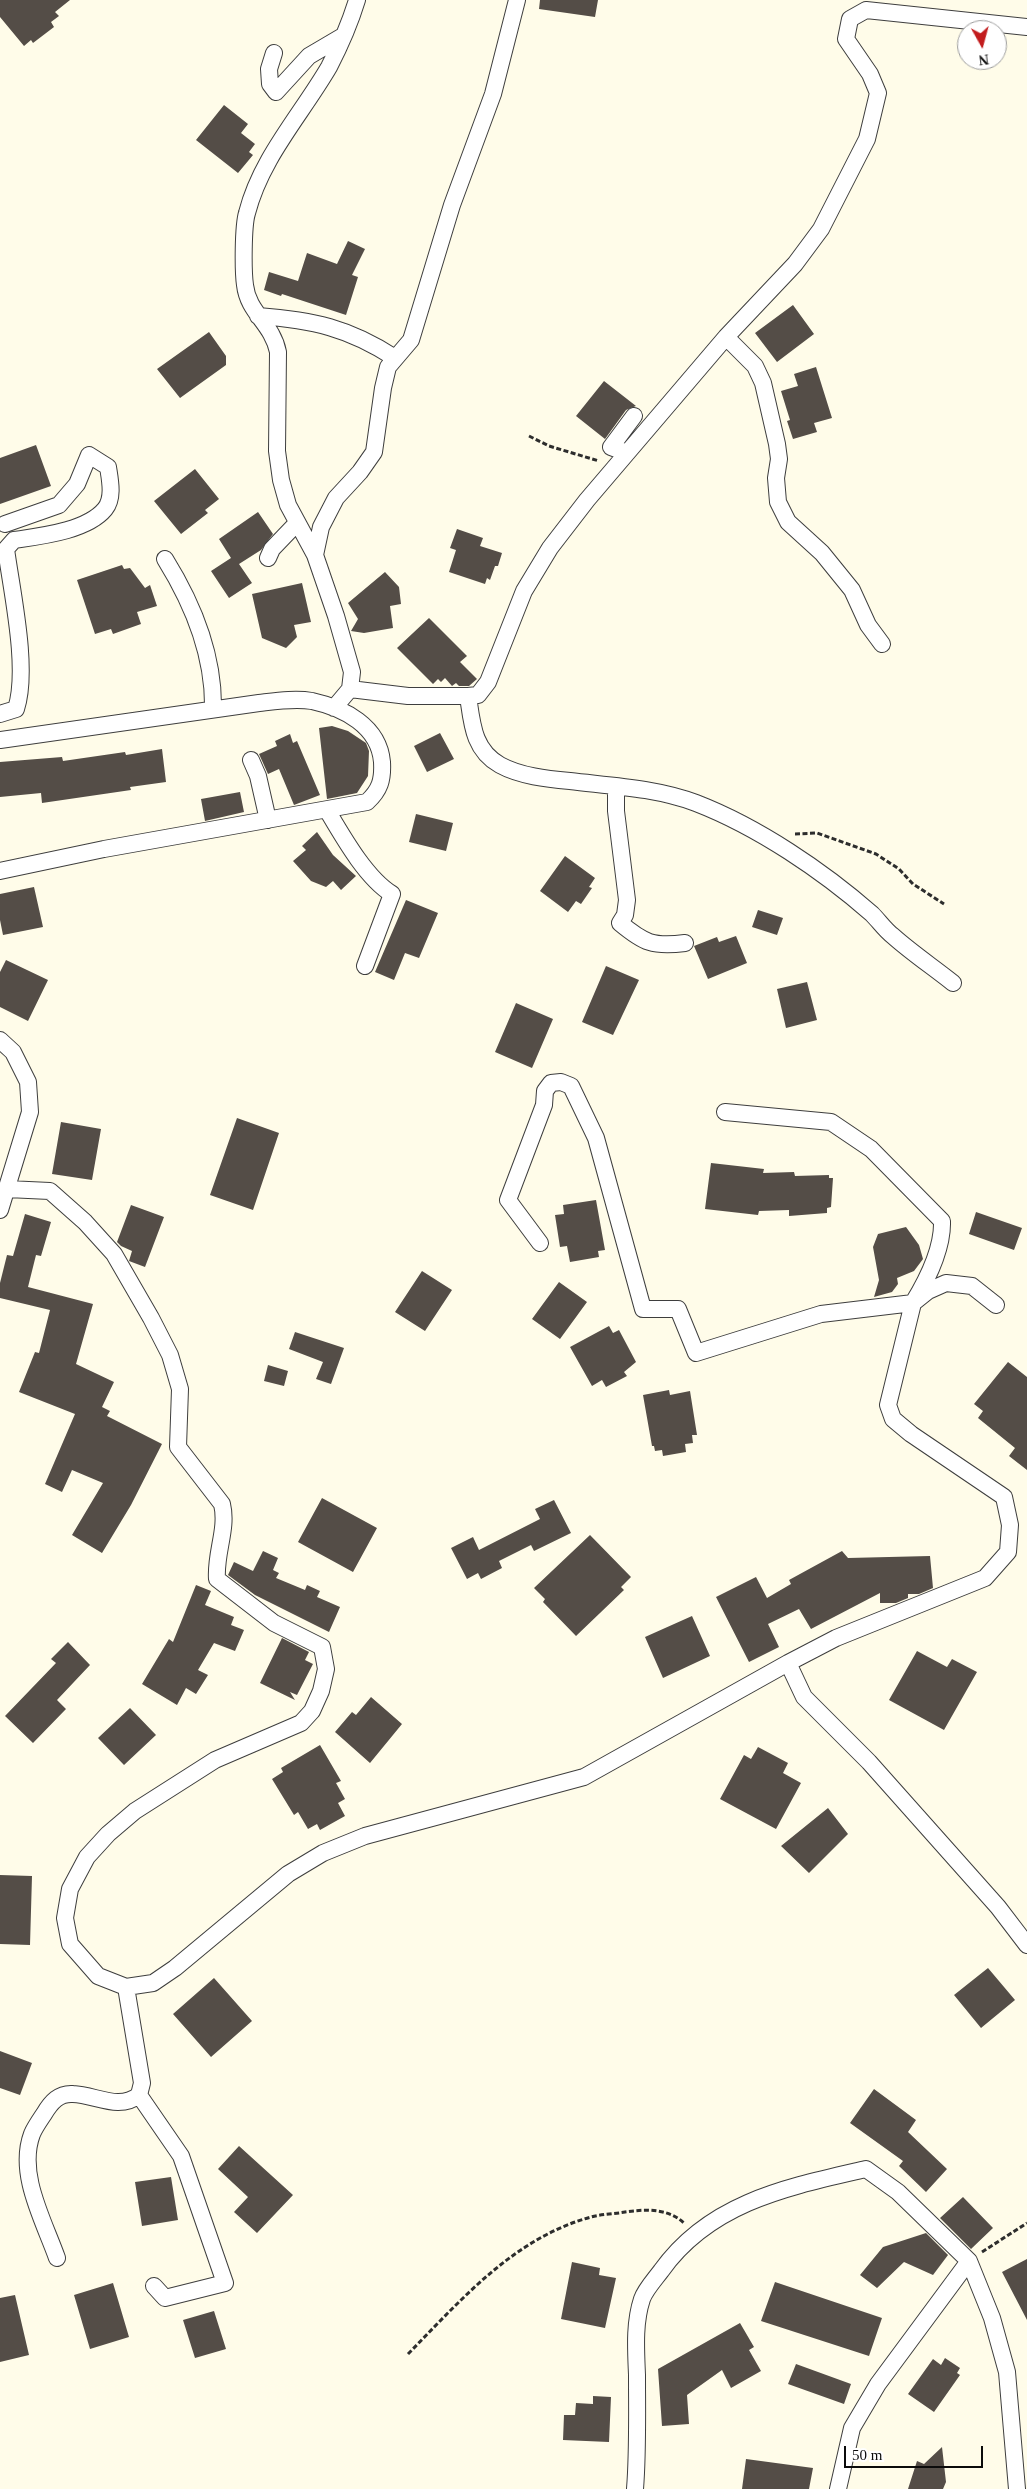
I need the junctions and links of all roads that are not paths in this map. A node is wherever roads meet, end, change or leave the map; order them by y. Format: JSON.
{"nodes":[{"id":1,"x":357,"y":0,"type":"edge"},
{"id":2,"x":517,"y":0,"type":"edge"},
{"id":3,"x":1027,"y":27,"type":"edge"},
{"id":4,"x":343,"y":36,"type":"junction"},
{"id":5,"x":274,"y":53,"type":"dead end"},
{"id":6,"x":258,"y":316,"type":"junction"},
{"id":7,"x":726,"y":337,"type":"junction"},
{"id":8,"x":395,"y":358,"type":"junction"},
{"id":9,"x":634,"y":416,"type":"dead end"},
{"id":10,"x":622,"y":459,"type":"junction"},
{"id":11,"x":5,"y":524,"type":"dead end"},
{"id":12,"x":296,"y":524,"type":"junction"},
{"id":13,"x":315,"y":555,"type":"junction"},
{"id":14,"x":268,"y":558,"type":"dead end"},
{"id":15,"x":164,"y":559,"type":"dead end"},
{"id":16,"x":882,"y":644,"type":"dead end"},
{"id":17,"x":350,"y":689,"type":"junction"},
{"id":18,"x":468,"y":696,"type":"junction"},
{"id":19,"x":334,"y":708,"type":"junction"},
{"id":20,"x":213,"y":709,"type":"junction"},
{"id":21,"x":0,"y":714,"type":"edge"},
{"id":22,"x":0,"y":740,"type":"edge"},
{"id":23,"x":251,"y":760,"type":"dead end"},
{"id":24,"x":616,"y":787,"type":"junction"},
{"id":25,"x":327,"y":810,"type":"junction"},
{"id":26,"x":268,"y":820,"type":"junction"},
{"id":27,"x":0,"y":871,"type":"edge"},
{"id":28,"x":685,"y":943,"type":"dead end"},
{"id":29,"x":364,"y":966,"type":"dead end"},
{"id":30,"x":953,"y":983,"type":"dead end"},
{"id":31,"x":0,"y":1040,"type":"edge"},
{"id":32,"x":725,"y":1112,"type":"dead end"},
{"id":33,"x":7,"y":1189,"type":"junction"},
{"id":34,"x":0,"y":1210,"type":"edge"},
{"id":35,"x":540,"y":1243,"type":"dead end"},
{"id":36,"x":913,"y":1303,"type":"junction"},
{"id":37,"x":996,"y":1305,"type":"dead end"},
{"id":38,"x":788,"y":1663,"type":"junction"},
{"id":39,"x":1027,"y":1945,"type":"edge"},
{"id":40,"x":126,"y":1987,"type":"junction"},
{"id":41,"x":139,"y":2096,"type":"junction"},
{"id":42,"x":57,"y":2258,"type":"dead end"},
{"id":43,"x":969,"y":2261,"type":"junction"},
{"id":44,"x":154,"y":2286,"type":"dead end"},
{"id":45,"x":635,"y":2489,"type":"edge"},
{"id":46,"x":838,"y":2489,"type":"edge"},
{"id":47,"x":1018,"y":2489,"type":"edge"}],
"edges":[{"from":1,"to":4,"type":"street"},
{"from":2,"to":8,"type":"street"},
{"from":3,"to":7,"type":"street"},
{"from":4,"to":5,"type":"street"},
{"from":4,"to":6,"type":"street"},
{"from":6,"to":8,"type":"street"},
{"from":6,"to":12,"type":"street"},
{"from":7,"to":10,"type":"street"},
{"from":7,"to":16,"type":"street"},
{"from":8,"to":13,"type":"street"},
{"from":9,"to":10,"type":"street"},
{"from":10,"to":18,"type":"street"},
{"from":11,"to":21,"type":"street"},
{"from":12,"to":13,"type":"street"},
{"from":12,"to":14,"type":"street"},
{"from":13,"to":17,"type":"street"},
{"from":15,"to":20,"type":"street"},
{"from":17,"to":18,"type":"street"},
{"from":17,"to":19,"type":"street"},
{"from":18,"to":24,"type":"street"},
{"from":19,"to":20,"type":"street"},
{"from":19,"to":25,"type":"street"},
{"from":20,"to":22,"type":"street"},
{"from":23,"to":26,"type":"street"},
{"from":24,"to":28,"type":"street"},
{"from":24,"to":30,"type":"street"},
{"from":25,"to":26,"type":"street"},
{"from":25,"to":29,"type":"street"},
{"from":26,"to":27,"type":"street"},
{"from":31,"to":33,"type":"street"},
{"from":32,"to":36,"type":"street"},
{"from":33,"to":34,"type":"street"},
{"from":33,"to":40,"type":"street"},
{"from":35,"to":36,"type":"street"},
{"from":36,"to":37,"type":"street"},
{"from":36,"to":38,"type":"street"},
{"from":38,"to":39,"type":"street"},
{"from":38,"to":40,"type":"street"},
{"from":40,"to":41,"type":"street"},
{"from":41,"to":42,"type":"street"},
{"from":41,"to":44,"type":"street"},
{"from":43,"to":45,"type":"street"},
{"from":43,"to":46,"type":"street"},
{"from":43,"to":47,"type":"street"}]}
